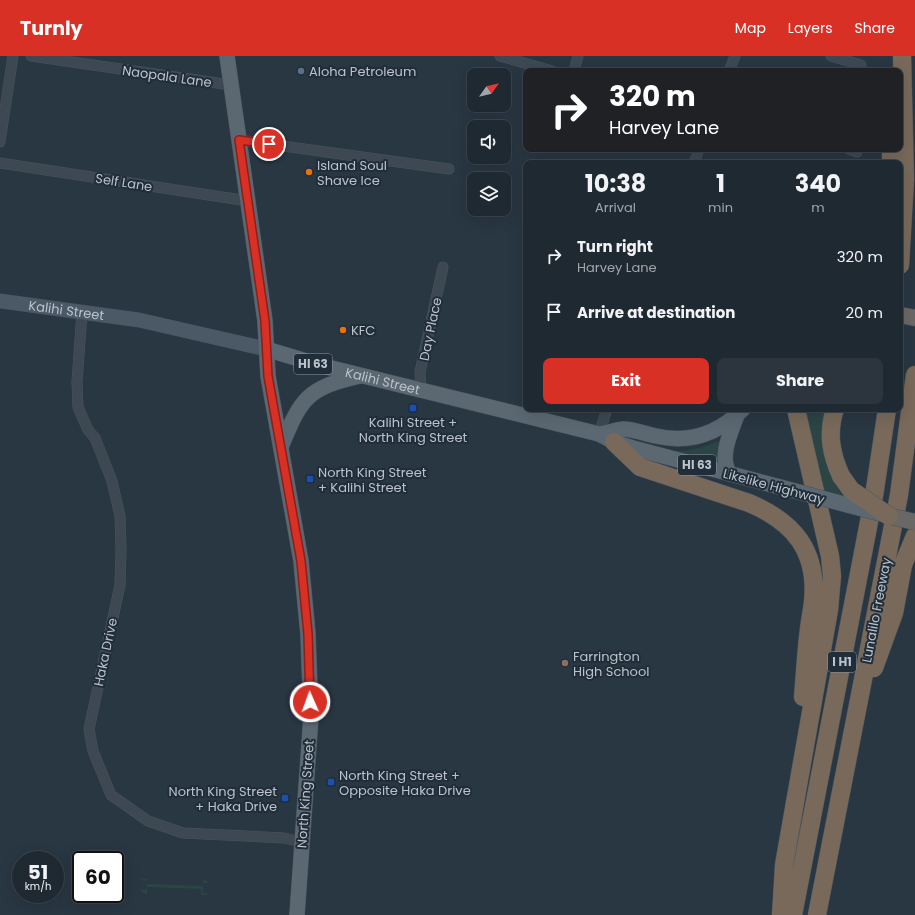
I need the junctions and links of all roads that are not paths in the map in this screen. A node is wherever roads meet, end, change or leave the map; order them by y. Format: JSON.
{"nodes":[{"id":1,"x":13,"y":56,"type":"edge"},
{"id":2,"x":32,"y":56,"type":"edge"},
{"id":3,"x":227,"y":56,"type":"edge"},
{"id":4,"x":500,"y":56,"type":"edge"},
{"id":5,"x":578,"y":56,"type":"edge"},
{"id":6,"x":735,"y":56,"type":"edge"},
{"id":7,"x":831,"y":56,"type":"edge"},
{"id":8,"x":903,"y":63,"type":"edge"},
{"id":9,"x":861,"y":65,"type":"dead end"},
{"id":10,"x":542,"y":68,"type":"edge"},
{"id":11,"x":575,"y":68,"type":"edge"},
{"id":12,"x":730,"y":68,"type":"edge"},
{"id":13,"x":231,"y":85,"type":"junction"},
{"id":14,"x":239,"y":140,"type":"junction"},
{"id":15,"x":0,"y":142,"type":"edge"},
{"id":16,"x":0,"y":163,"type":"edge"},
{"id":17,"x":449,"y":169,"type":"dead end"},
{"id":18,"x":248,"y":201,"type":"junction"},
{"id":19,"x":903,"y":213,"type":"edge"},
{"id":20,"x":443,"y":266,"type":"dead end"},
{"id":21,"x":0,"y":301,"type":"edge"},
{"id":22,"x":82,"y":312,"type":"junction"},
{"id":23,"x":903,"y":316,"type":"edge"},
{"id":24,"x":915,"y":318,"type":"edge"},
{"id":25,"x":266,"y":349,"type":"junction"},
{"id":26,"x":915,"y":375,"type":"edge"},
{"id":27,"x":362,"y":376,"type":"junction"},
{"id":28,"x":421,"y":391,"type":"junction"},
{"id":29,"x":607,"y":412,"type":"edge"},
{"id":30,"x":740,"y":412,"type":"edge"},
{"id":31,"x":797,"y":412,"type":"edge"},
{"id":32,"x":834,"y":412,"type":"edge"},
{"id":33,"x":887,"y":412,"type":"edge"},
{"id":34,"x":607,"y":438,"type":"junction"},
{"id":35,"x":281,"y":448,"type":"junction"},
{"id":36,"x":730,"y":474,"type":"junction"},
{"id":37,"x":889,"y":516,"type":"junction"},
{"id":38,"x":915,"y":522,"type":"edge"},
{"id":39,"x":915,"y":536,"type":"edge"},
{"id":40,"x":853,"y":728,"type":"junction"},
{"id":41,"x":795,"y":799,"type":"junction"},
{"id":42,"x":302,"y":842,"type":"junction"},
{"id":43,"x":297,"y":915,"type":"edge"},
{"id":44,"x":781,"y":915,"type":"edge"},
{"id":45,"x":793,"y":915,"type":"edge"},
{"id":46,"x":817,"y":915,"type":"edge"}],
"edges":[{"from":1,"to":15,"type":"street"},
{"from":2,"to":13,"type":"street","name":"Naopala Lane"},
{"from":3,"to":13,"type":"main road","name":"North King Street"},
{"from":4,"to":10,"type":"street"},
{"from":5,"to":11,"type":"street"},
{"from":6,"to":12,"type":"street"},
{"from":7,"to":9,"type":"street"},
{"from":8,"to":19,"type":"highway"},
{"from":13,"to":14,"type":"main road","name":"North King Street"},
{"from":14,"to":17,"type":"street"},
{"from":14,"to":18,"type":"main road","name":"North King Street"},
{"from":16,"to":18,"type":"street","name":"Self Lane"},
{"from":18,"to":25,"type":"main road","name":"North King Street"},
{"from":20,"to":28,"type":"street","name":"Day Place"},
{"from":21,"to":22,"type":"main road","name":"Kalihi Street","number":"HI 63"},
{"from":22,"to":25,"type":"main road","name":"Kalihi Street","number":"HI 63"},
{"from":22,"to":42,"type":"street","name":"Haka Drive"},
{"from":23,"to":24,"type":"highway"},
{"from":25,"to":27,"type":"main road","name":"Kalihi Street","number":"HI 63"},
{"from":25,"to":35,"type":"main road","name":"North King Street"},
{"from":26,"to":40,"type":"highway","name":"Lunalilo Freeway","number":"I H1"},
{"from":27,"to":28,"type":"main road","name":"Kalihi Street","number":"HI 63"},
{"from":27,"to":35,"type":"main road"},
{"from":28,"to":34,"type":"main road","name":"Kalihi Street","number":"HI 63"},
{"from":29,"to":34,"type":"street"},
{"from":30,"to":34,"type":"main road","number":"HI 63"},
{"from":30,"to":36,"type":"main road"},
{"from":31,"to":41,"type":"highway"},
{"from":32,"to":37,"type":"highway","bridge":true},
{"from":33,"to":45,"type":"highway","name":"Lunalilo Freeway","number":"I H1"},
{"from":34,"to":36,"type":"main road","name":"Likelike Highway","number":"HI 63"},
{"from":34,"to":41,"type":"highway"},
{"from":35,"to":42,"type":"main road","name":"North King Street"},
{"from":36,"to":37,"type":"main road","name":"Likelike Highway","number":"HI 63","bridge":true},
{"from":37,"to":38,"type":"highway","name":"Likelike Highway","number":"HI 63","bridge":true},
{"from":39,"to":40,"type":"highway"},
{"from":40,"to":46,"type":"highway","name":"Lunalilo Freeway","number":"I H1"},
{"from":41,"to":44,"type":"highway"},
{"from":42,"to":43,"type":"main road","name":"North King Street"}]}
